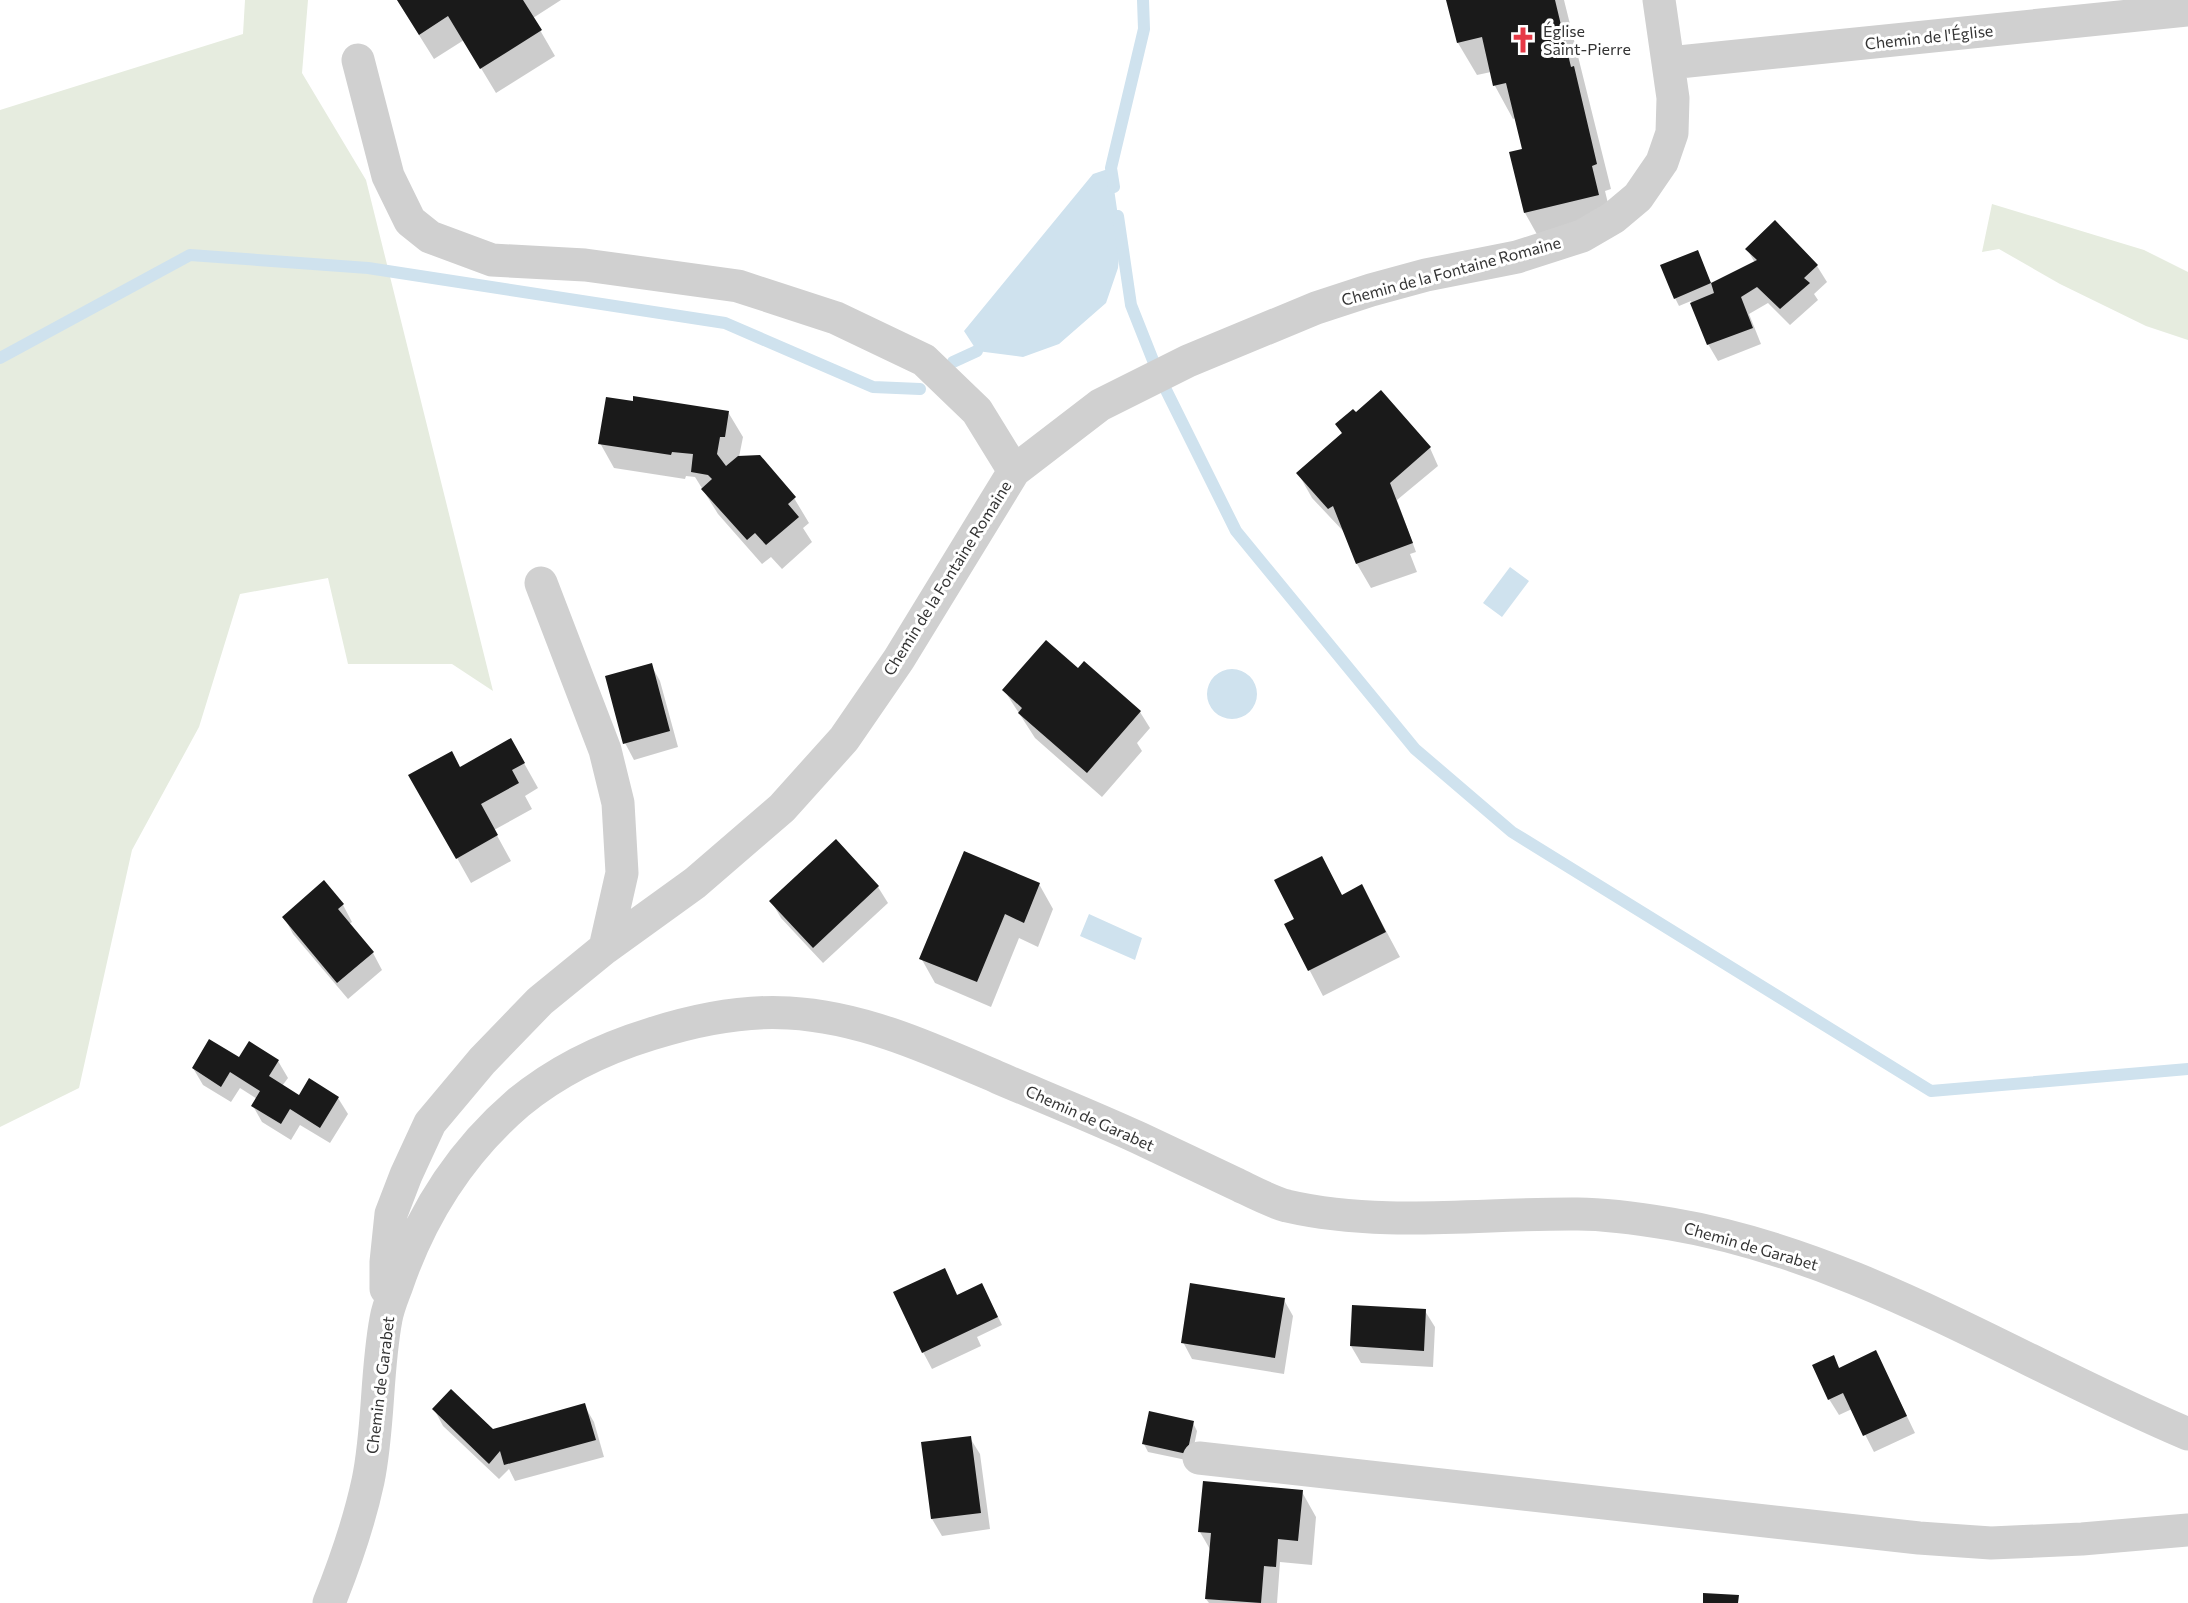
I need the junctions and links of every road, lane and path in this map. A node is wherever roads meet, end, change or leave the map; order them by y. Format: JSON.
{"nodes":[{"id":1,"x":1659,"y":0,"type":"edge"},
{"id":2,"x":2188,"y":10,"type":"edge"},
{"id":3,"x":358,"y":60,"type":"dead end"},
{"id":4,"x":1669,"y":63,"type":"junction"},
{"id":5,"x":1014,"y":471,"type":"junction"},
{"id":6,"x":541,"y":583,"type":"dead end"},
{"id":7,"x":605,"y":948,"type":"junction"},
{"id":8,"x":387,"y":1315,"type":"junction"},
{"id":9,"x":2188,"y":1434,"type":"edge"},
{"id":10,"x":1199,"y":1458,"type":"dead end"},
{"id":11,"x":2188,"y":1530,"type":"edge"},
{"id":12,"x":329,"y":1603,"type":"edge"}],
"edges":[{"from":1,"to":4,"type":"street","name":"Chemin de la Fontaine Romaine"},
{"from":2,"to":4,"type":"street","name":"Chemin de l'Église"},
{"from":3,"to":5,"type":"street"},
{"from":4,"to":5,"type":"street","name":"Chemin de la Fontaine Romaine"},
{"from":5,"to":7,"type":"street","name":"Chemin de la Fontaine Romaine"},
{"from":6,"to":7,"type":"street"},
{"from":7,"to":8,"type":"street","name":"Chemin de la Fontaine Romaine"},
{"from":8,"to":9,"type":"street","name":"Chemin de Garabet"},
{"from":8,"to":12,"type":"street","name":"Chemin de Garabet"},
{"from":10,"to":11,"type":"street"}]}
